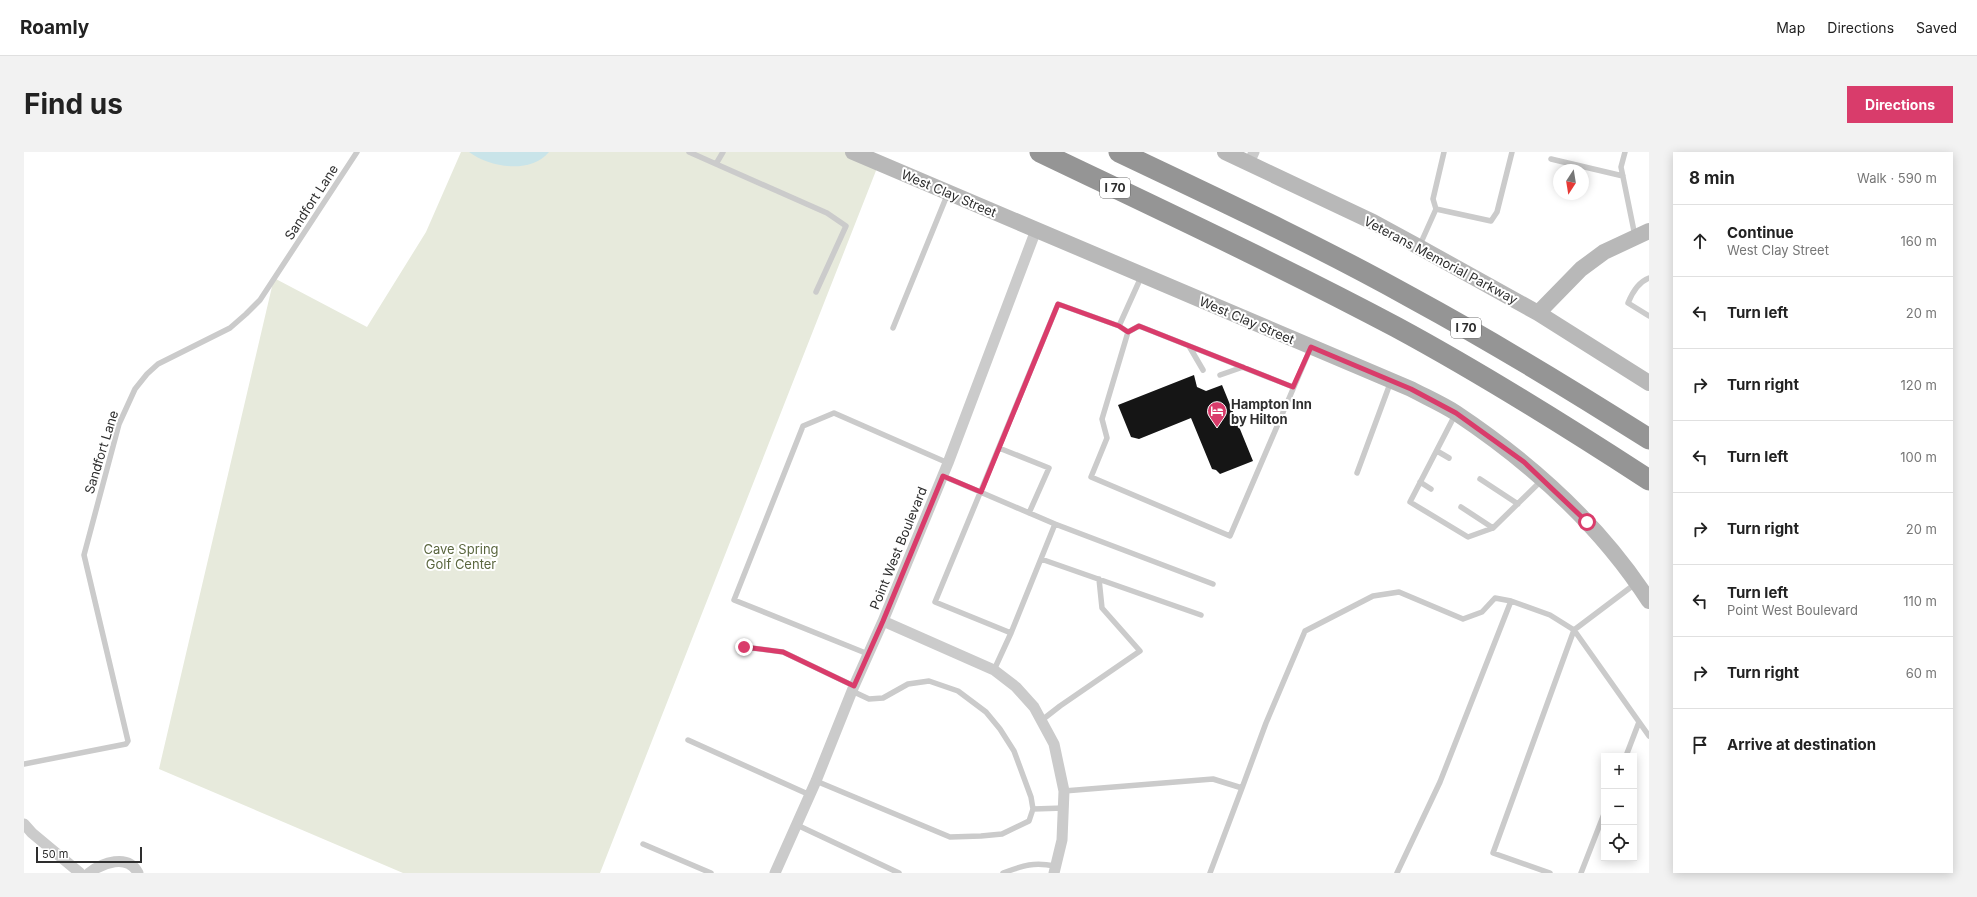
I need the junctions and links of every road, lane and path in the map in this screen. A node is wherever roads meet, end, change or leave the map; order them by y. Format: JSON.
{"nodes":[{"id":1,"x":357,"y":152,"type":"edge"},
{"id":2,"x":689,"y":152,"type":"edge"},
{"id":3,"x":723,"y":152,"type":"edge"},
{"id":4,"x":853,"y":152,"type":"edge"},
{"id":5,"x":1040,"y":152,"type":"edge"},
{"id":6,"x":1119,"y":152,"type":"edge"},
{"id":7,"x":1225,"y":152,"type":"edge"},
{"id":8,"x":1444,"y":152,"type":"edge"},
{"id":9,"x":1512,"y":152,"type":"edge"},
{"id":10,"x":1625,"y":152,"type":"edge"},
{"id":11,"x":1251,"y":158,"type":"edge"},
{"id":12,"x":1551,"y":159,"type":"dead end"},
{"id":13,"x":716,"y":164,"type":"junction"},
{"id":14,"x":1623,"y":176,"type":"junction"},
{"id":15,"x":948,"y":192,"type":"junction"},
{"id":16,"x":1436,"y":209,"type":"junction"},
{"id":17,"x":1036,"y":230,"type":"junction"},
{"id":18,"x":1642,"y":234,"type":"edge"},
{"id":19,"x":1419,"y":247,"type":"junction"},
{"id":20,"x":1142,"y":275,"type":"junction"},
{"id":21,"x":1649,"y":278,"type":"edge"},
{"id":22,"x":816,"y":292,"type":"dead end"},
{"id":23,"x":1538,"y":313,"type":"junction"},
{"id":24,"x":1649,"y":316,"type":"edge"},
{"id":25,"x":1119,"y":326,"type":"junction"},
{"id":26,"x":893,"y":328,"type":"dead end"},
{"id":27,"x":1128,"y":332,"type":"junction"},
{"id":28,"x":1189,"y":346,"type":"junction"},
{"id":29,"x":1311,"y":347,"type":"junction"},
{"id":30,"x":1243,"y":367,"type":"junction"},
{"id":31,"x":1203,"y":370,"type":"dead end"},
{"id":32,"x":1220,"y":376,"type":"dead end"},
{"id":33,"x":1391,"y":381,"type":"junction"},
{"id":34,"x":1649,"y":383,"type":"edge"},
{"id":35,"x":1293,"y":387,"type":"junction"},
{"id":36,"x":1456,"y":413,"type":"junction"},
{"id":37,"x":1649,"y":439,"type":"edge"},
{"id":38,"x":999,"y":448,"type":"junction"},
{"id":39,"x":1436,"y":450,"type":"junction"},
{"id":40,"x":1449,"y":458,"type":"dead end"},
{"id":41,"x":948,"y":463,"type":"junction"},
{"id":42,"x":1357,"y":473,"type":"dead end"},
{"id":43,"x":943,"y":476,"type":"junction"},
{"id":44,"x":1480,"y":478,"type":"dead end"},
{"id":45,"x":1543,"y":480,"type":"junction"},
{"id":46,"x":1649,"y":480,"type":"edge"},
{"id":47,"x":1420,"y":482,"type":"junction"},
{"id":48,"x":1431,"y":489,"type":"dead end"},
{"id":49,"x":981,"y":492,"type":"junction"},
{"id":50,"x":1518,"y":504,"type":"junction"},
{"id":51,"x":1461,"y":507,"type":"dead end"},
{"id":52,"x":1029,"y":513,"type":"junction"},
{"id":53,"x":1055,"y":524,"type":"junction"},
{"id":54,"x":1493,"y":528,"type":"junction"},
{"id":55,"x":1041,"y":559,"type":"junction"},
{"id":56,"x":1099,"y":579,"type":"junction"},
{"id":57,"x":1637,"y":583,"type":"junction"},
{"id":58,"x":1214,"y":584,"type":"dead end"},
{"id":59,"x":1511,"y":601,"type":"junction"},
{"id":60,"x":1649,"y":601,"type":"edge"},
{"id":61,"x":1201,"y":615,"type":"dead end"},
{"id":62,"x":883,"y":621,"type":"junction"},
{"id":63,"x":1574,"y":630,"type":"junction"},
{"id":64,"x":1011,"y":633,"type":"junction"},
{"id":65,"x":744,"y":647,"type":"dead end"},
{"id":66,"x":868,"y":654,"type":"junction"},
{"id":67,"x":994,"y":670,"type":"junction"},
{"id":68,"x":853,"y":688,"type":"junction"},
{"id":69,"x":1042,"y":720,"type":"junction"},
{"id":70,"x":1639,"y":722,"type":"junction"},
{"id":71,"x":1649,"y":735,"type":"edge"},
{"id":72,"x":688,"y":740,"type":"dead end"},
{"id":73,"x":1627,"y":753,"type":"edge"},
{"id":74,"x":24,"y":764,"type":"edge"},
{"id":75,"x":816,"y":781,"type":"junction"},
{"id":76,"x":1242,"y":788,"type":"junction"},
{"id":77,"x":1064,"y":790,"type":"junction"},
{"id":78,"x":810,"y":795,"type":"junction"},
{"id":79,"x":1064,"y":808,"type":"junction"},
{"id":80,"x":1033,"y":809,"type":"junction"},
{"id":81,"x":1601,"y":822,"type":"edge"},
{"id":82,"x":24,"y":824,"type":"edge"},
{"id":83,"x":797,"y":825,"type":"junction"},
{"id":84,"x":643,"y":844,"type":"dead end"},
{"id":85,"x":1055,"y":870,"type":"edge"},
{"id":86,"x":80,"y":873,"type":"edge"},
{"id":87,"x":89,"y":873,"type":"edge"},
{"id":88,"x":138,"y":873,"type":"edge"},
{"id":89,"x":711,"y":873,"type":"edge"},
{"id":90,"x":775,"y":873,"type":"edge"},
{"id":91,"x":899,"y":873,"type":"edge"},
{"id":92,"x":1004,"y":873,"type":"edge"},
{"id":93,"x":1210,"y":873,"type":"edge"},
{"id":94,"x":1397,"y":873,"type":"edge"},
{"id":95,"x":1550,"y":873,"type":"edge"},
{"id":96,"x":1581,"y":873,"type":"edge"}],
"edges":[{"from":1,"to":74,"type":"lane","name":"Sandfort Lane"},
{"from":2,"to":13,"type":"lane"},
{"from":3,"to":13,"type":"lane"},
{"from":4,"to":15,"type":"street","name":"West Clay Street"},
{"from":5,"to":46,"type":"highway","number":"I 70"},
{"from":6,"to":37,"type":"highway","number":"I 70"},
{"from":7,"to":11,"type":"street","name":"Veterans Memorial Parkway"},
{"from":8,"to":16,"type":"lane"},
{"from":9,"to":16,"type":"lane"},
{"from":10,"to":14,"type":"lane"},
{"from":11,"to":19,"type":"street","name":"Veterans Memorial Parkway"},
{"from":12,"to":14,"type":"lane"},
{"from":13,"to":22,"type":"lane"},
{"from":14,"to":18,"type":"lane"},
{"from":15,"to":17,"type":"street","name":"West Clay Street"},
{"from":15,"to":26,"type":"lane"},
{"from":16,"to":19,"type":"lane"},
{"from":17,"to":20,"type":"street","name":"West Clay Street"},
{"from":17,"to":41,"type":"street","name":"Point West Boulevard"},
{"from":18,"to":23,"type":"street"},
{"from":19,"to":23,"type":"street","name":"Veterans Memorial Parkway"},
{"from":20,"to":25,"type":"lane"},
{"from":20,"to":29,"type":"street","name":"West Clay Street"},
{"from":21,"to":24,"type":"lane"},
{"from":23,"to":34,"type":"street","name":"Veterans Memorial Parkway"},
{"from":25,"to":27,"type":"lane"},
{"from":25,"to":38,"type":"lane"},
{"from":27,"to":28,"type":"lane"},
{"from":27,"to":35,"type":"lane"},
{"from":28,"to":30,"type":"lane"},
{"from":28,"to":31,"type":"lane"},
{"from":29,"to":33,"type":"street","name":"West Clay Street"},
{"from":29,"to":35,"type":"lane"},
{"from":30,"to":32,"type":"lane"},
{"from":30,"to":35,"type":"lane"},
{"from":33,"to":36,"type":"street","name":"West Clay Street"},
{"from":33,"to":42,"type":"lane"},
{"from":36,"to":39,"type":"lane"},
{"from":36,"to":45,"type":"street","name":"West Clay Street"},
{"from":38,"to":49,"type":"lane"},
{"from":38,"to":52,"type":"lane"},
{"from":39,"to":40,"type":"lane"},
{"from":39,"to":47,"type":"lane"},
{"from":41,"to":43,"type":"street","name":"Point West Boulevard"},
{"from":41,"to":66,"type":"lane"},
{"from":43,"to":49,"type":"lane"},
{"from":43,"to":62,"type":"street","name":"Point West Boulevard"},
{"from":44,"to":50,"type":"lane"},
{"from":45,"to":50,"type":"lane"},
{"from":45,"to":57,"type":"street","name":"West Clay Street"},
{"from":47,"to":48,"type":"lane"},
{"from":47,"to":54,"type":"lane"},
{"from":49,"to":52,"type":"lane"},
{"from":49,"to":64,"type":"lane"},
{"from":50,"to":54,"type":"lane"},
{"from":51,"to":54,"type":"lane"},
{"from":52,"to":53,"type":"lane"},
{"from":53,"to":55,"type":"lane"},
{"from":53,"to":58,"type":"lane"},
{"from":55,"to":56,"type":"lane"},
{"from":55,"to":64,"type":"lane"},
{"from":56,"to":61,"type":"lane"},
{"from":56,"to":69,"type":"lane"},
{"from":57,"to":60,"type":"street","name":"West Clay Street"},
{"from":57,"to":63,"type":"lane"},
{"from":59,"to":63,"type":"lane"},
{"from":59,"to":76,"type":"lane"},
{"from":59,"to":94,"type":"lane"},
{"from":62,"to":66,"type":"street","name":"Point West Boulevard"},
{"from":62,"to":67,"type":"street"},
{"from":63,"to":70,"type":"lane"},
{"from":63,"to":95,"type":"lane"},
{"from":64,"to":67,"type":"lane"},
{"from":65,"to":68,"type":"lane"},
{"from":66,"to":68,"type":"street","name":"Point West Boulevard"},
{"from":67,"to":69,"type":"street"},
{"from":68,"to":75,"type":"street","name":"Point West Boulevard"},
{"from":68,"to":80,"type":"lane"},
{"from":69,"to":77,"type":"street"},
{"from":70,"to":71,"type":"lane"},
{"from":70,"to":73,"type":"lane"},
{"from":72,"to":78,"type":"lane"},
{"from":75,"to":78,"type":"street","name":"Point West Boulevard"},
{"from":75,"to":80,"type":"lane"},
{"from":76,"to":77,"type":"lane"},
{"from":76,"to":93,"type":"lane"},
{"from":77,"to":79,"type":"street"},
{"from":78,"to":83,"type":"street","name":"Point West Boulevard"},
{"from":79,"to":80,"type":"lane"},
{"from":79,"to":85,"type":"street"},
{"from":81,"to":96,"type":"lane"},
{"from":82,"to":86,"type":"street"},
{"from":83,"to":90,"type":"street","name":"Point West Boulevard"},
{"from":83,"to":91,"type":"lane"},
{"from":84,"to":89,"type":"lane"},
{"from":85,"to":92,"type":"lane"},
{"from":87,"to":88,"type":"street"}]}
